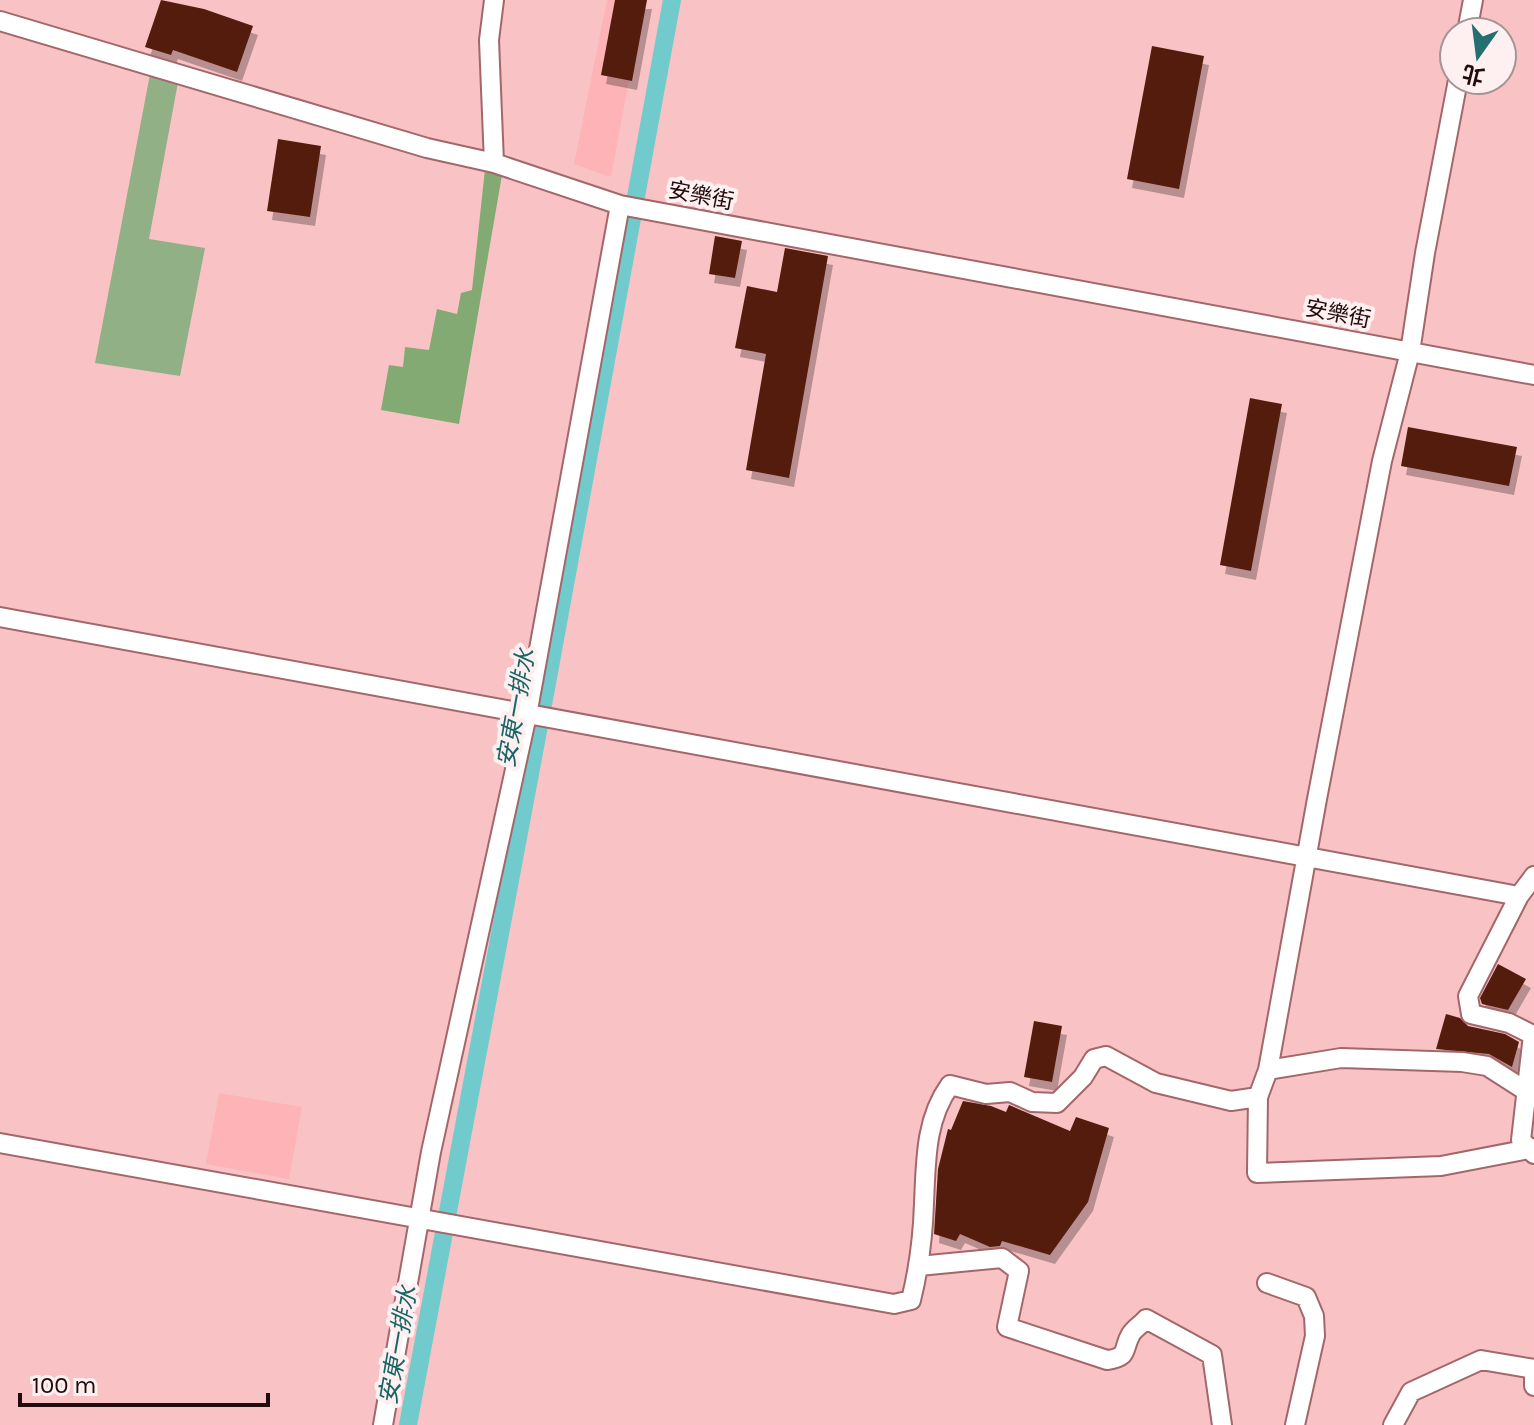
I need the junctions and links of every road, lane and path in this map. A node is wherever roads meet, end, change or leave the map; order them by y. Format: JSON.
{"nodes":[{"id":1,"x":494,"y":0,"type":"edge"},
{"id":2,"x":0,"y":21,"type":"edge"},
{"id":3,"x":1455,"y":96,"type":"edge"},
{"id":4,"x":494,"y":163,"type":"junction"},
{"id":5,"x":620,"y":205,"type":"junction"},
{"id":6,"x":1410,"y":352,"type":"junction"},
{"id":7,"x":1534,"y":375,"type":"edge"},
{"id":8,"x":0,"y":617,"type":"edge"},
{"id":9,"x":527,"y":715,"type":"junction"},
{"id":10,"x":1308,"y":858,"type":"junction"},
{"id":11,"x":1534,"y":876,"type":"edge"},
{"id":12,"x":1519,"y":896,"type":"junction"},
{"id":13,"x":1268,"y":1070,"type":"junction"},
{"id":14,"x":1526,"y":1091,"type":"junction"},
{"id":15,"x":1258,"y":1097,"type":"junction"},
{"id":16,"x":0,"y":1143,"type":"edge"},
{"id":17,"x":1532,"y":1151,"type":"edge"},
{"id":18,"x":419,"y":1220,"type":"junction"},
{"id":19,"x":919,"y":1266,"type":"junction"},
{"id":20,"x":1267,"y":1283,"type":"dead end"},
{"id":21,"x":1534,"y":1386,"type":"edge"},
{"id":22,"x":383,"y":1425,"type":"edge"},
{"id":23,"x":1222,"y":1425,"type":"edge"},
{"id":24,"x":1295,"y":1425,"type":"edge"},
{"id":25,"x":1393,"y":1425,"type":"edge"}],
"edges":[{"from":1,"to":4,"type":"street"},
{"from":2,"to":4,"type":"street","name":"安樂街"},
{"from":3,"to":6,"type":"street"},
{"from":4,"to":5,"type":"street","name":"安樂街"},
{"from":5,"to":6,"type":"street","name":"安樂街"},
{"from":5,"to":9,"type":"street"},
{"from":6,"to":7,"type":"street","name":"安樂街"},
{"from":6,"to":10,"type":"street"},
{"from":8,"to":9,"type":"street"},
{"from":9,"to":10,"type":"street"},
{"from":9,"to":18,"type":"street"},
{"from":10,"to":12,"type":"street"},
{"from":10,"to":13,"type":"street"},
{"from":11,"to":12,"type":"street"},
{"from":12,"to":14,"type":"street"},
{"from":13,"to":14,"type":"street"},
{"from":13,"to":15,"type":"street"},
{"from":14,"to":17,"type":"street"},
{"from":15,"to":17,"type":"street"},
{"from":15,"to":19,"type":"street"},
{"from":16,"to":18,"type":"street"},
{"from":18,"to":19,"type":"street"},
{"from":18,"to":22,"type":"street"},
{"from":19,"to":23,"type":"street"},
{"from":20,"to":24,"type":"street"},
{"from":21,"to":25,"type":"street"}]}
